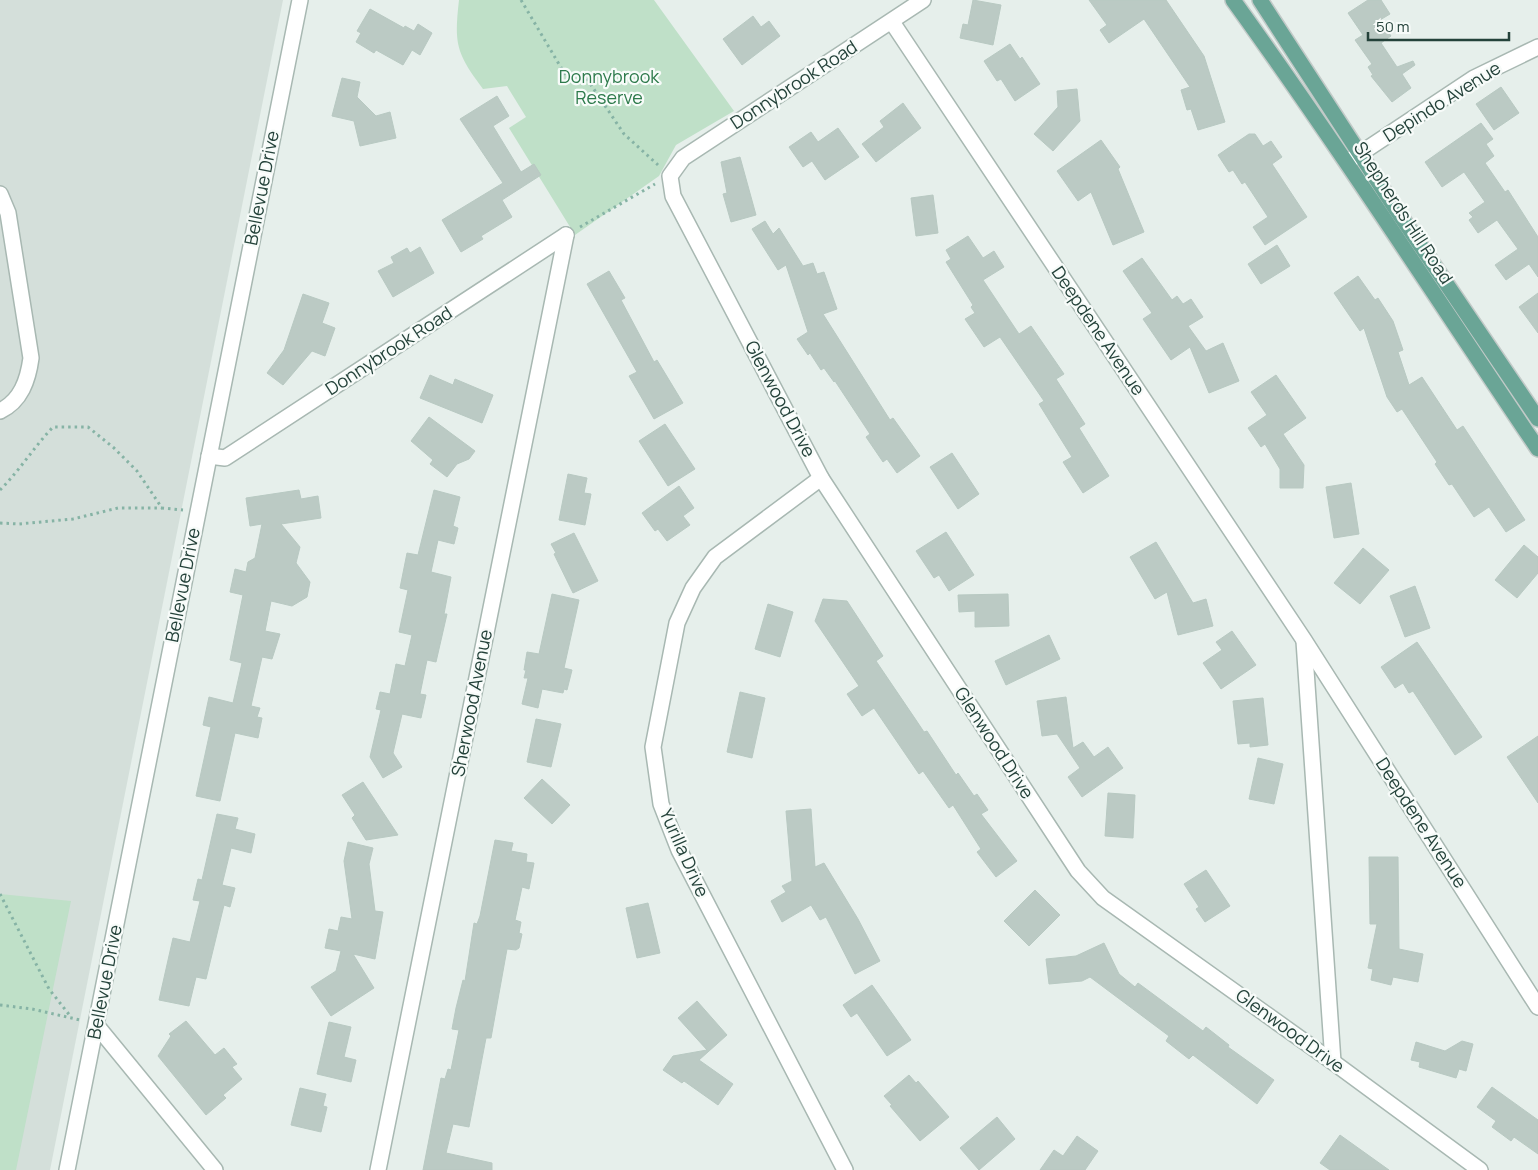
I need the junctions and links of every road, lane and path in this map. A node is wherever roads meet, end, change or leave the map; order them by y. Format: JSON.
{"nodes":[{"id":1,"x":300,"y":0,"type":"edge"},
{"id":2,"x":521,"y":0,"type":"edge"},
{"id":3,"x":923,"y":0,"type":"edge"},
{"id":4,"x":1233,"y":0,"type":"edge"},
{"id":5,"x":1260,"y":0,"type":"edge"},
{"id":6,"x":892,"y":22,"type":"junction"},
{"id":7,"x":1538,"y":46,"type":"edge"},
{"id":8,"x":1354,"y":158,"type":"junction"},
{"id":9,"x":670,"y":176,"type":"junction"},
{"id":10,"x":0,"y":194,"type":"edge"},
{"id":11,"x":566,"y":235,"type":"junction"},
{"id":12,"x":0,"y":411,"type":"edge"},
{"id":13,"x":1538,"y":419,"type":"edge"},
{"id":14,"x":1538,"y":449,"type":"edge"},
{"id":15,"x":209,"y":456,"type":"junction"},
{"id":16,"x":821,"y":478,"type":"junction"},
{"id":17,"x":0,"y":490,"type":"edge"},
{"id":18,"x":162,"y":508,"type":"junction"},
{"id":19,"x":198,"y":512,"type":"junction"},
{"id":20,"x":0,"y":523,"type":"edge"},
{"id":21,"x":1304,"y":640,"type":"junction"},
{"id":22,"x":0,"y":894,"type":"edge"},
{"id":23,"x":0,"y":1005,"type":"edge"},
{"id":24,"x":1538,"y":1007,"type":"edge"},
{"id":25,"x":70,"y":1017,"type":"junction"},
{"id":26,"x":96,"y":1026,"type":"junction"},
{"id":27,"x":1334,"y":1062,"type":"junction"},
{"id":28,"x":67,"y":1170,"type":"edge"},
{"id":29,"x":215,"y":1170,"type":"edge"},
{"id":30,"x":378,"y":1170,"type":"edge"},
{"id":31,"x":845,"y":1170,"type":"edge"},
{"id":32,"x":1480,"y":1170,"type":"edge"}],
"edges":[{"from":1,"to":15,"type":"street","name":"Bellevue Drive"},
{"from":2,"to":9,"type":"path"},
{"from":3,"to":6,"type":"street","name":"Donnybrook Road"},
{"from":4,"to":8,"type":"main road","name":"Shepherds Hill Road"},
{"from":5,"to":8,"type":"main road","name":"Shepherds Hill Road"},
{"from":6,"to":9,"type":"street","name":"Donnybrook Road"},
{"from":6,"to":21,"type":"street","name":"Deepdene Avenue"},
{"from":7,"to":8,"type":"street","name":"Depindo Avenue"},
{"from":8,"to":13,"type":"main road","name":"Shepherds Hill Road"},
{"from":8,"to":14,"type":"main road","name":"Shepherds Hill Road"},
{"from":9,"to":11,"type":"path"},
{"from":9,"to":16,"type":"street","name":"Glenwood Drive"},
{"from":10,"to":12,"type":"street"},
{"from":11,"to":15,"type":"street","name":"Donnybrook Road"},
{"from":11,"to":30,"type":"street","name":"Sherwood Avenue"},
{"from":15,"to":19,"type":"street","name":"Bellevue Drive"},
{"from":16,"to":27,"type":"street","name":"Glenwood Drive"},
{"from":16,"to":31,"type":"street","name":"Yurilla Drive"},
{"from":17,"to":18,"type":"path"},
{"from":18,"to":19,"type":"path"},
{"from":18,"to":20,"type":"path"},
{"from":19,"to":26,"type":"street","name":"Bellevue Drive"},
{"from":21,"to":24,"type":"street","name":"Deepdene Avenue"},
{"from":21,"to":27,"type":"street","name":"Deepdene Avenue"},
{"from":22,"to":25,"type":"path"},
{"from":23,"to":25,"type":"path"},
{"from":25,"to":26,"type":"path"},
{"from":26,"to":28,"type":"street","name":"Bellevue Drive"},
{"from":26,"to":29,"type":"street"},
{"from":27,"to":32,"type":"street","name":"Glenwood Drive"}]}
